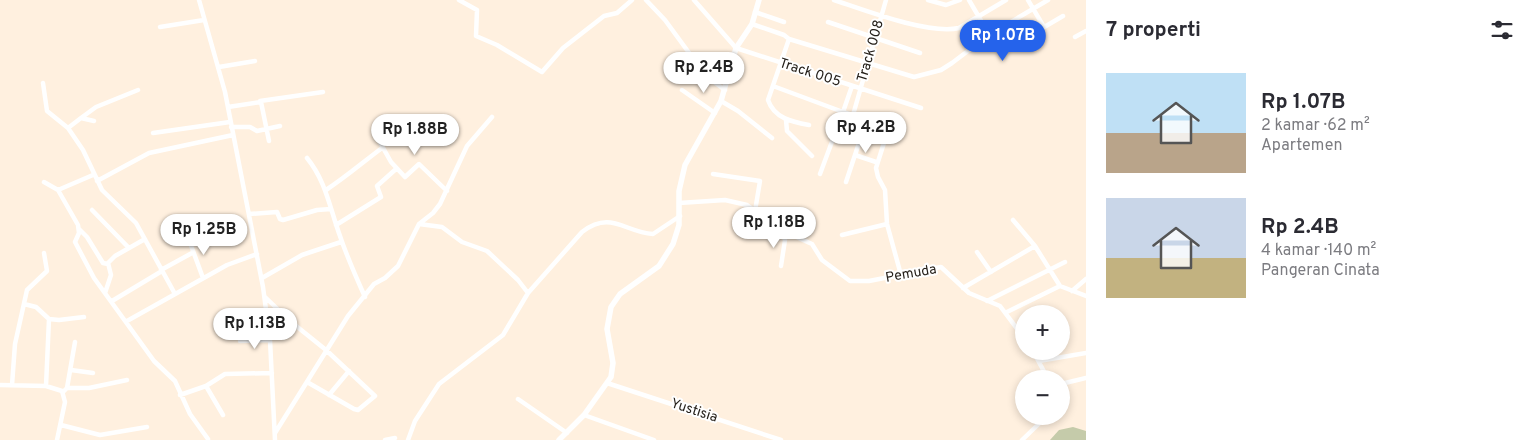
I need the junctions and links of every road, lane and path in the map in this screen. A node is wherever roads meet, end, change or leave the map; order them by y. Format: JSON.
{"nodes":[{"id":1,"x":199,"y":0,"type":"edge"},
{"id":2,"x":459,"y":0,"type":"edge"},
{"id":3,"x":632,"y":0,"type":"edge"},
{"id":4,"x":646,"y":0,"type":"edge"},
{"id":5,"x":694,"y":0,"type":"edge"},
{"id":6,"x":759,"y":0,"type":"edge"},
{"id":7,"x":834,"y":0,"type":"edge"},
{"id":8,"x":886,"y":0,"type":"edge"},
{"id":9,"x":929,"y":0,"type":"edge"},
{"id":10,"x":960,"y":0,"type":"edge"},
{"id":11,"x":968,"y":0,"type":"edge"},
{"id":12,"x":1006,"y":0,"type":"edge"},
{"id":13,"x":1028,"y":0,"type":"edge"},
{"id":14,"x":1048,"y":0,"type":"edge"},
{"id":15,"x":1033,"y":8,"type":"junction"},
{"id":16,"x":755,"y":12,"type":"junction"},
{"id":17,"x":882,"y":15,"type":"junction"},
{"id":18,"x":1063,"y":16,"type":"dead end"},
{"id":19,"x":978,"y":17,"type":"junction"},
{"id":20,"x":204,"y":20,"type":"junction"},
{"id":21,"x":784,"y":22,"type":"dead end"},
{"id":22,"x":828,"y":22,"type":"dead end"},
{"id":23,"x":752,"y":24,"type":"junction"},
{"id":24,"x":160,"y":27,"type":"dead end"},
{"id":25,"x":1044,"y":27,"type":"junction"},
{"id":26,"x":1086,"y":30,"type":"edge"},
{"id":27,"x":989,"y":35,"type":"junction"},
{"id":28,"x":874,"y":38,"type":"junction"},
{"id":29,"x":1075,"y":38,"type":"dead end"},
{"id":30,"x":789,"y":39,"type":"junction"},
{"id":31,"x":736,"y":48,"type":"junction"},
{"id":32,"x":920,"y":53,"type":"dead end"},
{"id":33,"x":255,"y":61,"type":"dead end"},
{"id":34,"x":780,"y":63,"type":"junction"},
{"id":35,"x":867,"y":64,"type":"junction"},
{"id":36,"x":219,"y":67,"type":"junction"},
{"id":37,"x":43,"y":83,"type":"dead end"},
{"id":38,"x":773,"y":86,"type":"junction"},
{"id":39,"x":852,"y":86,"type":"junction"},
{"id":40,"x":860,"y":89,"type":"junction"},
{"id":41,"x":138,"y":90,"type":"dead end"},
{"id":42,"x":682,"y":90,"type":"dead end"},
{"id":43,"x":725,"y":90,"type":"junction"},
{"id":44,"x":323,"y":92,"type":"dead end"},
{"id":45,"x":260,"y":101,"type":"junction"},
{"id":46,"x":721,"y":101,"type":"junction"},
{"id":47,"x":228,"y":107,"type":"junction"},
{"id":48,"x":921,"y":108,"type":"dead end"},
{"id":49,"x":843,"y":112,"type":"junction"},
{"id":50,"x":715,"y":113,"type":"junction"},
{"id":51,"x":853,"y":115,"type":"junction"},
{"id":52,"x":492,"y":117,"type":"dead end"},
{"id":53,"x":81,"y":118,"type":"junction"},
{"id":54,"x":867,"y":119,"type":"junction"},
{"id":55,"x":786,"y":120,"type":"junction"},
{"id":56,"x":94,"y":121,"type":"dead end"},
{"id":57,"x":231,"y":124,"type":"junction"},
{"id":58,"x":809,"y":125,"type":"dead end"},
{"id":59,"x":280,"y":126,"type":"dead end"},
{"id":60,"x":889,"y":126,"type":"junction"},
{"id":61,"x":389,"y":127,"type":"dead end"},
{"id":62,"x":68,"y":128,"type":"junction"},
{"id":63,"x":267,"y":129,"type":"junction"},
{"id":64,"x":902,"y":132,"type":"dead end"},
{"id":65,"x":153,"y":133,"type":"dead end"},
{"id":66,"x":233,"y":135,"type":"junction"},
{"id":67,"x":772,"y":138,"type":"dead end"},
{"id":68,"x":269,"y":141,"type":"dead end"},
{"id":69,"x":382,"y":148,"type":"junction"},
{"id":70,"x":855,"y":155,"type":"junction"},
{"id":71,"x":812,"y":156,"type":"dead end"},
{"id":72,"x":307,"y":158,"type":"dead end"},
{"id":73,"x":876,"y":162,"type":"junction"},
{"id":74,"x":396,"y":170,"type":"junction"},
{"id":75,"x":712,"y":174,"type":"dead end"},
{"id":76,"x":820,"y":174,"type":"dead end"},
{"id":77,"x":93,"y":175,"type":"junction"},
{"id":78,"x":97,"y":181,"type":"junction"},
{"id":79,"x":44,"y":182,"type":"dead end"},
{"id":80,"x":846,"y":182,"type":"dead end"},
{"id":81,"x":58,"y":190,"type":"junction"},
{"id":82,"x":326,"y":190,"type":"junction"},
{"id":83,"x":447,"y":191,"type":"junction"},
{"id":84,"x":678,"y":202,"type":"junction"},
{"id":85,"x":331,"y":209,"type":"junction"},
{"id":86,"x":92,"y":210,"type":"dead end"},
{"id":87,"x":755,"y":212,"type":"junction"},
{"id":88,"x":249,"y":214,"type":"junction"},
{"id":89,"x":680,"y":216,"type":"junction"},
{"id":90,"x":761,"y":217,"type":"junction"},
{"id":91,"x":1013,"y":220,"type":"dead end"},
{"id":92,"x":419,"y":224,"type":"junction"},
{"id":93,"x":887,"y":224,"type":"junction"},
{"id":94,"x":336,"y":225,"type":"junction"},
{"id":95,"x":79,"y":229,"type":"junction"},
{"id":96,"x":782,"y":230,"type":"junction"},
{"id":97,"x":761,"y":234,"type":"dead end"},
{"id":98,"x":842,"y":235,"type":"dead end"},
{"id":99,"x":144,"y":239,"type":"junction"},
{"id":100,"x":188,"y":240,"type":"dead end"},
{"id":101,"x":342,"y":242,"type":"junction"},
{"id":102,"x":1035,"y":246,"type":"junction"},
{"id":103,"x":128,"y":247,"type":"junction"},
{"id":104,"x":977,"y":252,"type":"dead end"},
{"id":105,"x":44,"y":253,"type":"dead end"},
{"id":106,"x":192,"y":253,"type":"junction"},
{"id":107,"x":257,"y":254,"type":"junction"},
{"id":108,"x":1065,"y":262,"type":"dead end"},
{"id":109,"x":108,"y":264,"type":"junction"},
{"id":110,"x":781,"y":266,"type":"dead end"},
{"id":111,"x":1049,"y":269,"type":"junction"},
{"id":112,"x":162,"y":270,"type":"junction"},
{"id":113,"x":991,"y":272,"type":"junction"},
{"id":114,"x":901,"y":275,"type":"junction"},
{"id":115,"x":203,"y":278,"type":"junction"},
{"id":116,"x":262,"y":278,"type":"junction"},
{"id":117,"x":1086,"y":279,"type":"edge"},
{"id":118,"x":972,"y":283,"type":"junction"},
{"id":119,"x":1060,"y":286,"type":"junction"},
{"id":120,"x":963,"y":288,"type":"junction"},
{"id":121,"x":1072,"y":291,"type":"junction"},
{"id":122,"x":105,"y":293,"type":"junction"},
{"id":123,"x":528,"y":293,"type":"junction"},
{"id":124,"x":175,"y":294,"type":"junction"},
{"id":125,"x":972,"y":295,"type":"junction"},
{"id":126,"x":1086,"y":296,"type":"edge"},
{"id":127,"x":265,"y":297,"type":"junction"},
{"id":128,"x":365,"y":297,"type":"junction"},
{"id":129,"x":988,"y":300,"type":"junction"},
{"id":130,"x":112,"y":301,"type":"junction"},
{"id":131,"x":24,"y":304,"type":"junction"},
{"id":132,"x":1007,"y":312,"type":"junction"},
{"id":133,"x":84,"y":317,"type":"dead end"},
{"id":134,"x":49,"y":319,"type":"junction"},
{"id":135,"x":127,"y":321,"type":"junction"},
{"id":136,"x":1015,"y":324,"type":"edge"},
{"id":137,"x":270,"y":340,"type":"junction"},
{"id":138,"x":240,"y":341,"type":"dead end"},
{"id":139,"x":75,"y":342,"type":"dead end"},
{"id":140,"x":326,"y":350,"type":"junction"},
{"id":141,"x":1086,"y":353,"type":"edge"},
{"id":142,"x":1039,"y":362,"type":"joint"},
{"id":143,"x":71,"y":370,"type":"junction"},
{"id":144,"x":1043,"y":370,"type":"edge"},
{"id":145,"x":349,"y":371,"type":"junction"},
{"id":146,"x":93,"y":373,"type":"dead end"},
{"id":147,"x":272,"y":373,"type":"junction"},
{"id":148,"x":1086,"y":378,"type":"edge"},
{"id":149,"x":127,"y":380,"type":"dead end"},
{"id":150,"x":307,"y":382,"type":"junction"},
{"id":151,"x":1070,"y":382,"type":"edge"},
{"id":152,"x":607,"y":383,"type":"junction"},
{"id":153,"x":0,"y":385,"type":"edge"},
{"id":154,"x":12,"y":385,"type":"junction"},
{"id":155,"x":46,"y":386,"type":"junction"},
{"id":156,"x":206,"y":386,"type":"junction"},
{"id":157,"x":65,"y":390,"type":"junction"},
{"id":158,"x":180,"y":395,"type":"junction"},
{"id":159,"x":329,"y":395,"type":"junction"},
{"id":160,"x":518,"y":399,"type":"dead end"},
{"id":161,"x":223,"y":415,"type":"dead end"},
{"id":162,"x":584,"y":415,"type":"junction"},
{"id":163,"x":61,"y":424,"type":"junction"},
{"id":164,"x":1038,"y":425,"type":"edge"},
{"id":165,"x":148,"y":427,"type":"dead end"},
{"id":166,"x":567,"y":433,"type":"junction"},
{"id":167,"x":100,"y":437,"type":"edge"},
{"id":168,"x":275,"y":437,"type":"edge"},
{"id":169,"x":208,"y":438,"type":"dead end"},
{"id":170,"x":395,"y":438,"type":"dead end"},
{"id":171,"x":57,"y":440,"type":"edge"},
{"id":172,"x":386,"y":440,"type":"edge"},
{"id":173,"x":408,"y":440,"type":"edge"},
{"id":174,"x":559,"y":440,"type":"edge"},
{"id":175,"x":654,"y":440,"type":"edge"},
{"id":176,"x":781,"y":440,"type":"edge"},
{"id":177,"x":1022,"y":440,"type":"edge"}],
"edges":[{"from":1,"to":20,"type":"street"},
{"from":2,"to":3,"type":"street"},
{"from":4,"to":43,"type":"street"},
{"from":5,"to":31,"type":"street","name":"Track 005"},
{"from":6,"to":16,"type":"street"},
{"from":7,"to":17,"type":"street"},
{"from":8,"to":17,"type":"street","name":"Track 008"},
{"from":9,"to":10,"type":"street"},
{"from":11,"to":19,"type":"street"},
{"from":12,"to":19,"type":"street"},
{"from":13,"to":15,"type":"street"},
{"from":14,"to":15,"type":"street"},
{"from":15,"to":25,"type":"street"},
{"from":15,"to":27,"type":"street"},
{"from":16,"to":21,"type":"street"},
{"from":16,"to":23,"type":"street"},
{"from":17,"to":19,"type":"street"},
{"from":17,"to":28,"type":"street","name":"Track 008"},
{"from":18,"to":25,"type":"street"},
{"from":19,"to":27,"type":"street"},
{"from":20,"to":24,"type":"street"},
{"from":20,"to":36,"type":"street"},
{"from":22,"to":28,"type":"street"},
{"from":23,"to":30,"type":"street"},
{"from":23,"to":31,"type":"street"},
{"from":25,"to":27,"type":"street"},
{"from":26,"to":29,"type":"street"},
{"from":27,"to":35,"type":"street"},
{"from":28,"to":32,"type":"street"},
{"from":28,"to":35,"type":"street","name":"Track 008"},
{"from":30,"to":34,"type":"street"},
{"from":30,"to":35,"type":"street"},
{"from":31,"to":34,"type":"street","name":"Track 005"},
{"from":31,"to":43,"type":"street"},
{"from":33,"to":36,"type":"street"},
{"from":34,"to":38,"type":"street"},
{"from":34,"to":39,"type":"street","name":"Track 005"},
{"from":35,"to":40,"type":"street","name":"Track 008"},
{"from":36,"to":47,"type":"street"},
{"from":37,"to":62,"type":"street"},
{"from":38,"to":49,"type":"street"},
{"from":38,"to":55,"type":"street"},
{"from":39,"to":40,"type":"street","name":"Track 005"},
{"from":39,"to":49,"type":"street"},
{"from":40,"to":48,"type":"street","name":"Track 005"},
{"from":40,"to":51,"type":"street","name":"Track 008"},
{"from":41,"to":53,"type":"street"},
{"from":42,"to":50,"type":"street"},
{"from":43,"to":46,"type":"street"},
{"from":44,"to":45,"type":"street"},
{"from":45,"to":47,"type":"street"},
{"from":45,"to":63,"type":"street"},
{"from":46,"to":50,"type":"street"},
{"from":46,"to":67,"type":"street"},
{"from":47,"to":57,"type":"street"},
{"from":49,"to":51,"type":"street"},
{"from":49,"to":76,"type":"street"},
{"from":50,"to":84,"type":"street"},
{"from":51,"to":54,"type":"street"},
{"from":52,"to":83,"type":"street"},
{"from":53,"to":56,"type":"street"},
{"from":53,"to":62,"type":"street"},
{"from":54,"to":60,"type":"street"},
{"from":54,"to":70,"type":"street"},
{"from":55,"to":58,"type":"street"},
{"from":55,"to":71,"type":"street"},
{"from":57,"to":63,"type":"street"},
{"from":57,"to":65,"type":"street"},
{"from":57,"to":66,"type":"street"},
{"from":59,"to":63,"type":"street"},
{"from":60,"to":64,"type":"street"},
{"from":60,"to":73,"type":"street"},
{"from":61,"to":69,"type":"street"},
{"from":62,"to":77,"type":"street"},
{"from":63,"to":68,"type":"street"},
{"from":66,"to":78,"type":"street"},
{"from":66,"to":88,"type":"street"},
{"from":69,"to":74,"type":"street"},
{"from":69,"to":82,"type":"street"},
{"from":70,"to":73,"type":"street"},
{"from":70,"to":80,"type":"street"},
{"from":72,"to":82,"type":"street"},
{"from":73,"to":93,"type":"street"},
{"from":74,"to":83,"type":"street"},
{"from":74,"to":94,"type":"street"},
{"from":75,"to":87,"type":"street"},
{"from":77,"to":78,"type":"street"},
{"from":77,"to":81,"type":"street"},
{"from":78,"to":99,"type":"street"},
{"from":79,"to":81,"type":"street"},
{"from":81,"to":95,"type":"street"},
{"from":82,"to":85,"type":"street"},
{"from":83,"to":92,"type":"street"},
{"from":84,"to":87,"type":"street","name":"Pemuda"},
{"from":84,"to":89,"type":"street"},
{"from":85,"to":88,"type":"street"},
{"from":85,"to":94,"type":"street"},
{"from":86,"to":103,"type":"street"},
{"from":87,"to":90,"type":"street","name":"Pemuda"},
{"from":88,"to":107,"type":"street"},
{"from":89,"to":123,"type":"street"},
{"from":89,"to":152,"type":"street"},
{"from":90,"to":96,"type":"street","name":"Pemuda"},
{"from":90,"to":97,"type":"street"},
{"from":91,"to":102,"type":"street"},
{"from":92,"to":123,"type":"street"},
{"from":92,"to":128,"type":"street"},
{"from":93,"to":98,"type":"street"},
{"from":93,"to":114,"type":"street"},
{"from":94,"to":101,"type":"street"},
{"from":95,"to":109,"type":"street"},
{"from":95,"to":122,"type":"street"},
{"from":96,"to":110,"type":"street"},
{"from":96,"to":114,"type":"street","name":"Pemuda"},
{"from":99,"to":103,"type":"street"},
{"from":99,"to":112,"type":"street"},
{"from":100,"to":106,"type":"street"},
{"from":101,"to":116,"type":"street"},
{"from":101,"to":128,"type":"street"},
{"from":102,"to":111,"type":"street"},
{"from":102,"to":113,"type":"street"},
{"from":103,"to":109,"type":"street"},
{"from":104,"to":113,"type":"street"},
{"from":105,"to":131,"type":"street"},
{"from":106,"to":112,"type":"street"},
{"from":106,"to":115,"type":"street"},
{"from":107,"to":115,"type":"street"},
{"from":107,"to":116,"type":"street"},
{"from":108,"to":111,"type":"street"},
{"from":109,"to":122,"type":"street"},
{"from":111,"to":119,"type":"street"},
{"from":111,"to":129,"type":"street"},
{"from":112,"to":124,"type":"street"},
{"from":112,"to":130,"type":"street"},
{"from":113,"to":118,"type":"street"},
{"from":114,"to":120,"type":"street","name":"Pemuda"},
{"from":115,"to":124,"type":"street"},
{"from":116,"to":127,"type":"street"},
{"from":117,"to":121,"type":"street"},
{"from":118,"to":120,"type":"street"},
{"from":118,"to":125,"type":"street"},
{"from":119,"to":121,"type":"street"},
{"from":119,"to":132,"type":"street"},
{"from":120,"to":125,"type":"street","name":"Pemuda"},
{"from":121,"to":126,"type":"street"},
{"from":122,"to":130,"type":"street"},
{"from":123,"to":173,"type":"street"},
{"from":124,"to":135,"type":"street"},
{"from":125,"to":129,"type":"street","name":"Pemuda"},
{"from":127,"to":137,"type":"street"},
{"from":127,"to":140,"type":"street"},
{"from":128,"to":140,"type":"street"},
{"from":129,"to":132,"type":"street","name":"Pemuda"},
{"from":130,"to":135,"type":"street"},
{"from":131,"to":134,"type":"street"},
{"from":131,"to":154,"type":"street"},
{"from":132,"to":136,"type":"street","name":"Pemuda"},
{"from":133,"to":134,"type":"street"},
{"from":134,"to":155,"type":"street"},
{"from":135,"to":158,"type":"street"},
{"from":137,"to":138,"type":"street"},
{"from":137,"to":147,"type":"street"},
{"from":139,"to":143,"type":"street"},
{"from":140,"to":145,"type":"street"},
{"from":140,"to":150,"type":"street"},
{"from":141,"to":142,"type":"street"},
{"from":142,"to":144,"type":"street"},
{"from":143,"to":146,"type":"street"},
{"from":143,"to":157,"type":"street"},
{"from":145,"to":159,"type":"street"},
{"from":145,"to":159,"type":"street"},
{"from":147,"to":156,"type":"street"},
{"from":147,"to":168,"type":"street"},
{"from":148,"to":151,"type":"street"},
{"from":149,"to":157,"type":"street"},
{"from":150,"to":159,"type":"street"},
{"from":150,"to":168,"type":"street"},
{"from":152,"to":162,"type":"street"},
{"from":152,"to":176,"type":"street","name":"Yustisia"},
{"from":153,"to":154,"type":"street"},
{"from":154,"to":155,"type":"street"},
{"from":155,"to":157,"type":"street"},
{"from":156,"to":158,"type":"street"},
{"from":156,"to":161,"type":"street"},
{"from":157,"to":163,"type":"street"},
{"from":158,"to":169,"type":"street"},
{"from":160,"to":166,"type":"street"},
{"from":162,"to":166,"type":"street"},
{"from":162,"to":175,"type":"street"},
{"from":163,"to":167,"type":"street"},
{"from":163,"to":171,"type":"street"},
{"from":164,"to":177,"type":"street"},
{"from":165,"to":167,"type":"street"},
{"from":166,"to":174,"type":"street"},
{"from":170,"to":172,"type":"street"}]}
